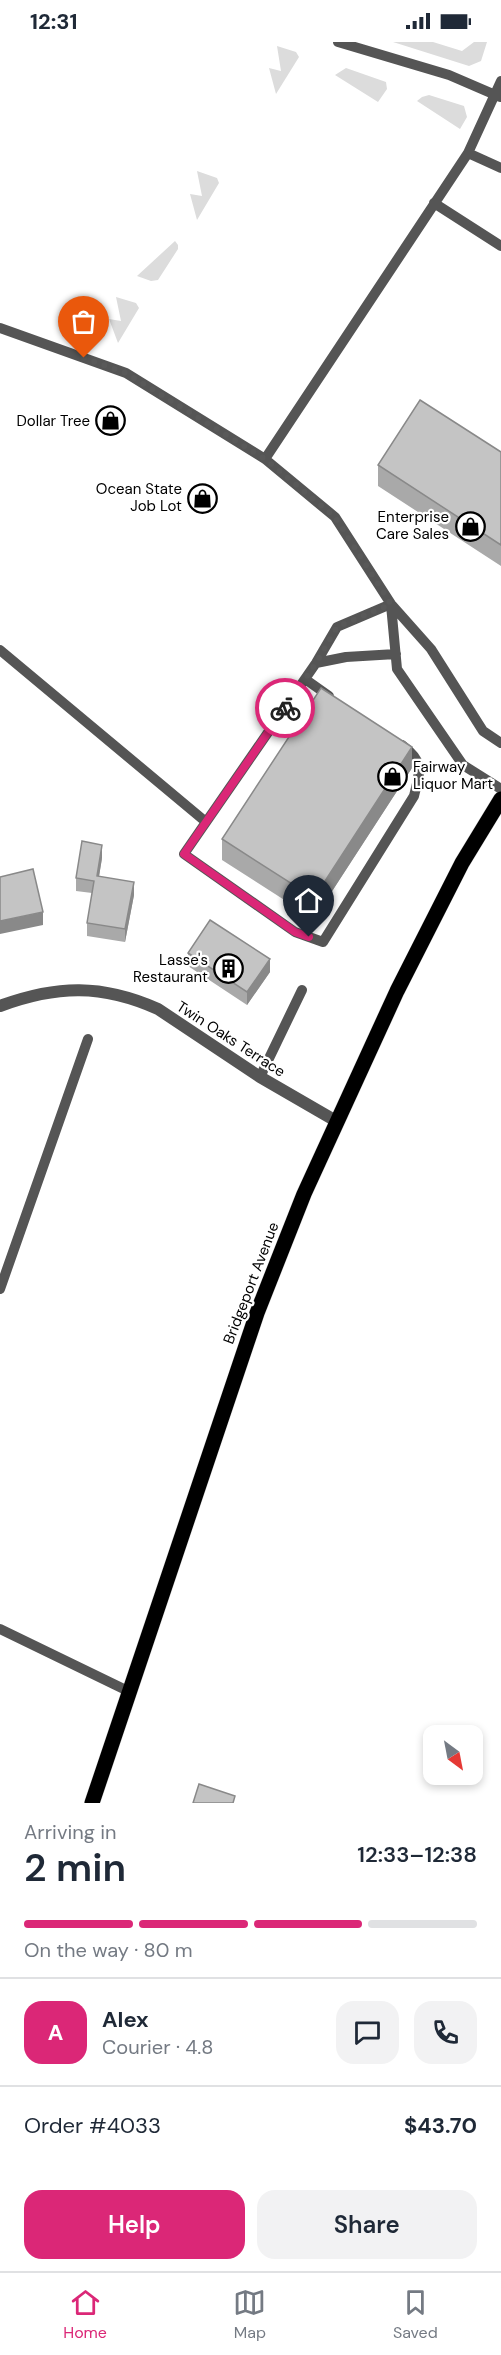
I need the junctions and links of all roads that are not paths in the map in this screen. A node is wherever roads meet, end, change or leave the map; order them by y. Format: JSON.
{"nodes":[{"id":1,"x":338,"y":42,"type":"edge"},
{"id":2,"x":501,"y":81,"type":"edge"},
{"id":3,"x":498,"y":97,"type":"edge"},
{"id":4,"x":468,"y":153,"type":"junction"},
{"id":5,"x":501,"y":168,"type":"edge"},
{"id":6,"x":434,"y":203,"type":"junction"},
{"id":7,"x":501,"y":246,"type":"edge"},
{"id":8,"x":0,"y":328,"type":"edge"},
{"id":9,"x":265,"y":459,"type":"junction"},
{"id":10,"x":391,"y":604,"type":"junction"},
{"id":11,"x":0,"y":650,"type":"edge"},
{"id":12,"x":396,"y":654,"type":"junction"},
{"id":13,"x":316,"y":663,"type":"junction"},
{"id":14,"x":305,"y":679,"type":"junction"},
{"id":15,"x":341,"y":704,"type":"edge"},
{"id":16,"x":396,"y":742,"type":"edge"},
{"id":17,"x":501,"y":743,"type":"edge"},
{"id":18,"x":501,"y":789,"type":"edge"},
{"id":19,"x":501,"y":800,"type":"edge"},
{"id":20,"x":206,"y":822,"type":"junction"},
{"id":21,"x":302,"y":990,"type":"dead end"},
{"id":22,"x":0,"y":1006,"type":"edge"},
{"id":23,"x":88,"y":1040,"type":"dead end"},
{"id":24,"x":260,"y":1077,"type":"junction"},
{"id":25,"x":336,"y":1121,"type":"junction"},
{"id":26,"x":0,"y":1289,"type":"edge"},
{"id":27,"x":0,"y":1629,"type":"edge"},
{"id":28,"x":130,"y":1692,"type":"junction"},
{"id":29,"x":92,"y":1803,"type":"edge"}],
"edges":[{"from":1,"to":3,"type":"lane"},
{"from":2,"to":3,"type":"lane"},
{"from":3,"to":4,"type":"lane"},
{"from":4,"to":5,"type":"lane"},
{"from":4,"to":6,"type":"lane"},
{"from":6,"to":7,"type":"lane"},
{"from":6,"to":9,"type":"lane"},
{"from":8,"to":9,"type":"lane"},
{"from":9,"to":10,"type":"lane"},
{"from":10,"to":12,"type":"lane"},
{"from":10,"to":13,"type":"lane"},
{"from":10,"to":17,"type":"lane"},
{"from":11,"to":20,"type":"lane"},
{"from":12,"to":13,"type":"lane"},
{"from":12,"to":18,"type":"lane"},
{"from":13,"to":14,"type":"lane"},
{"from":14,"to":15,"type":"lane"},
{"from":14,"to":20,"type":"lane"},
{"from":16,"to":20,"type":"lane"},
{"from":19,"to":25,"type":"main road","name":"Bridgeport Avenue"},
{"from":21,"to":24,"type":"lane"},
{"from":22,"to":24,"type":"street","name":"Twin Oaks Terrace"},
{"from":23,"to":26,"type":"lane"},
{"from":24,"to":25,"type":"street","name":"Twin Oaks Terrace"},
{"from":25,"to":28,"type":"main road","name":"Bridgeport Avenue"},
{"from":27,"to":28,"type":"lane"},
{"from":28,"to":29,"type":"main road","name":"Bridgeport Avenue"}]}
